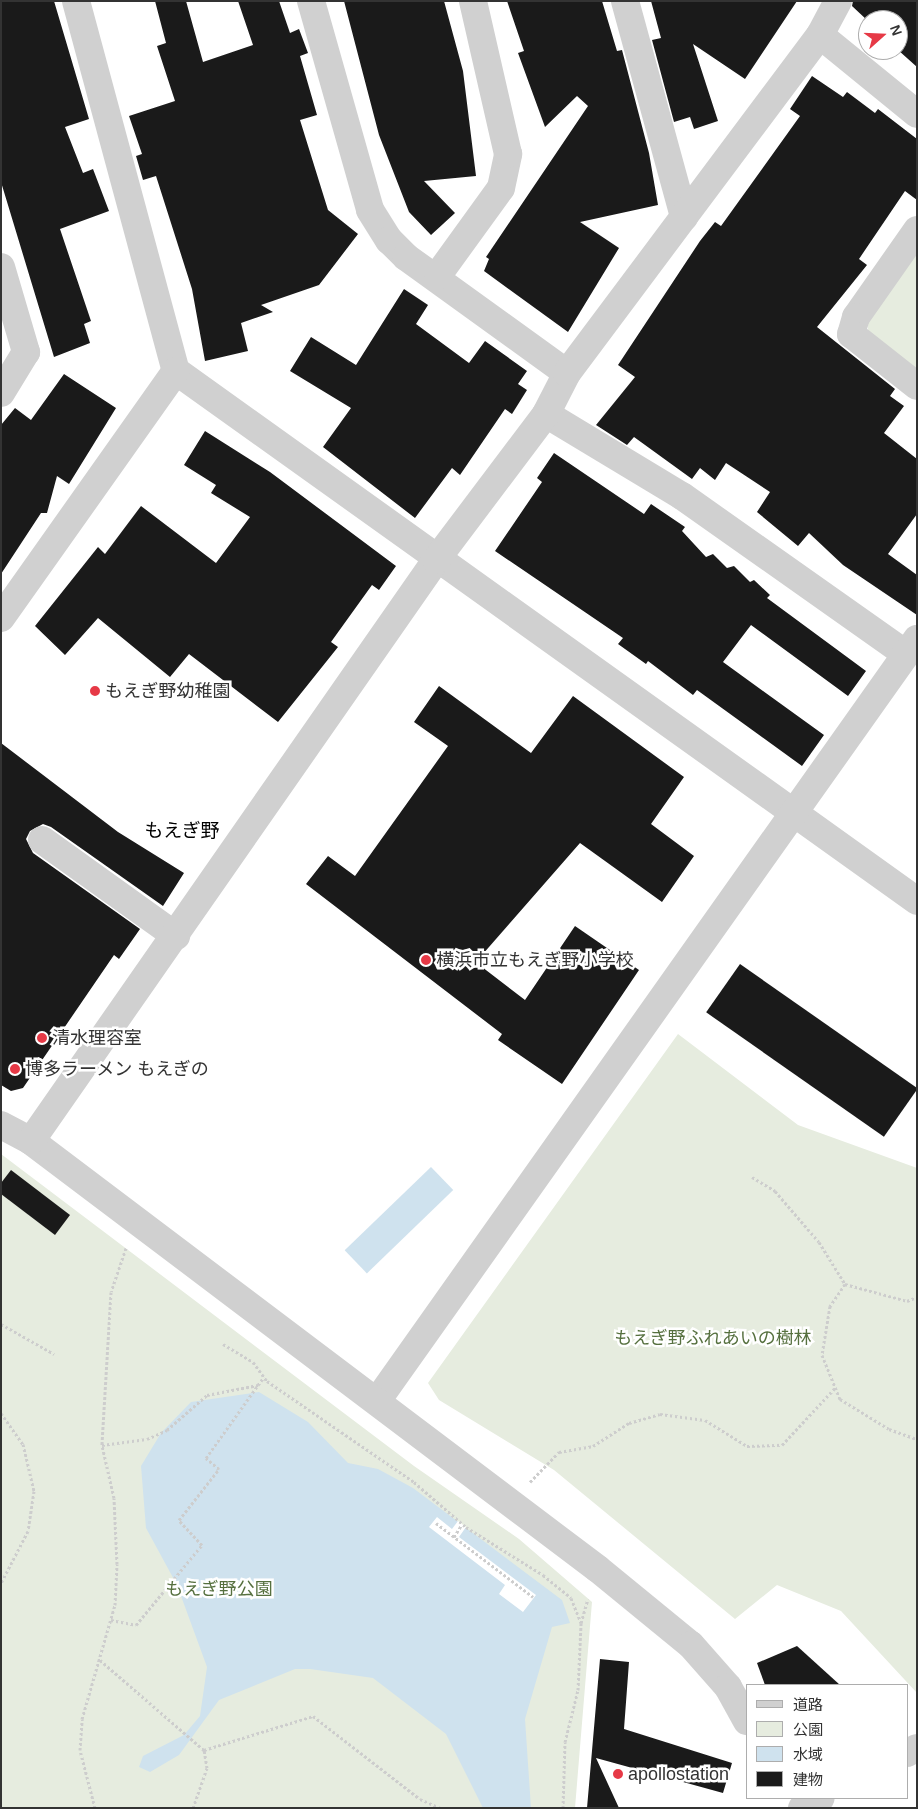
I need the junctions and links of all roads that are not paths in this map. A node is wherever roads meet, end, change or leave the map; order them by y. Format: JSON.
{"nodes":[{"id":1,"x":76,"y":1,"type":"edge"},
{"id":2,"x":311,"y":1,"type":"edge"},
{"id":3,"x":473,"y":1,"type":"edge"},
{"id":4,"x":624,"y":1,"type":"edge"},
{"id":5,"x":838,"y":1,"type":"edge"},
{"id":6,"x":820,"y":35,"type":"junction"},
{"id":7,"x":917,"y":114,"type":"edge"},
{"id":8,"x":684,"y":217,"type":"junction"},
{"id":9,"x":917,"y":230,"type":"edge"},
{"id":10,"x":1,"y":267,"type":"edge"},
{"id":11,"x":438,"y":276,"type":"junction"},
{"id":12,"x":176,"y":371,"type":"junction"},
{"id":13,"x":566,"y":373,"type":"junction"},
{"id":14,"x":917,"y":386,"type":"edge"},
{"id":15,"x":1,"y":393,"type":"edge"},
{"id":16,"x":546,"y":414,"type":"junction"},
{"id":17,"x":436,"y":560,"type":"junction"},
{"id":18,"x":1,"y":618,"type":"edge"},
{"id":19,"x":912,"y":646,"type":"edge"},
{"id":20,"x":798,"y":813,"type":"junction"},
{"id":21,"x":42,"y":840,"type":"dead end"},
{"id":22,"x":917,"y":901,"type":"edge"},
{"id":23,"x":176,"y":936,"type":"junction"},
{"id":24,"x":1,"y":1125,"type":"edge"},
{"id":25,"x":32,"y":1141,"type":"junction"},
{"id":26,"x":376,"y":1401,"type":"junction"},
{"id":27,"x":746,"y":1719,"type":"edge"},
{"id":28,"x":819,"y":1799,"type":"edge"},
{"id":29,"x":801,"y":1808,"type":"edge"}],
"edges":[{"from":1,"to":12,"type":"street"},
{"from":2,"to":11,"type":"street"},
{"from":3,"to":11,"type":"street"},
{"from":4,"to":8,"type":"street"},
{"from":5,"to":6,"type":"street"},
{"from":6,"to":7,"type":"street"},
{"from":6,"to":8,"type":"street"},
{"from":8,"to":13,"type":"street"},
{"from":9,"to":14,"type":"street"},
{"from":10,"to":15,"type":"street"},
{"from":11,"to":13,"type":"street"},
{"from":12,"to":17,"type":"street"},
{"from":12,"to":18,"type":"street"},
{"from":13,"to":16,"type":"street"},
{"from":16,"to":17,"type":"street"},
{"from":16,"to":19,"type":"street"},
{"from":17,"to":20,"type":"street"},
{"from":17,"to":23,"type":"street"},
{"from":19,"to":20,"type":"street"},
{"from":20,"to":22,"type":"street"},
{"from":20,"to":26,"type":"street"},
{"from":21,"to":23,"type":"street"},
{"from":23,"to":25,"type":"street"},
{"from":24,"to":25,"type":"street"},
{"from":25,"to":26,"type":"street"},
{"from":26,"to":27,"type":"street"},
{"from":28,"to":29,"type":"street"}]}
